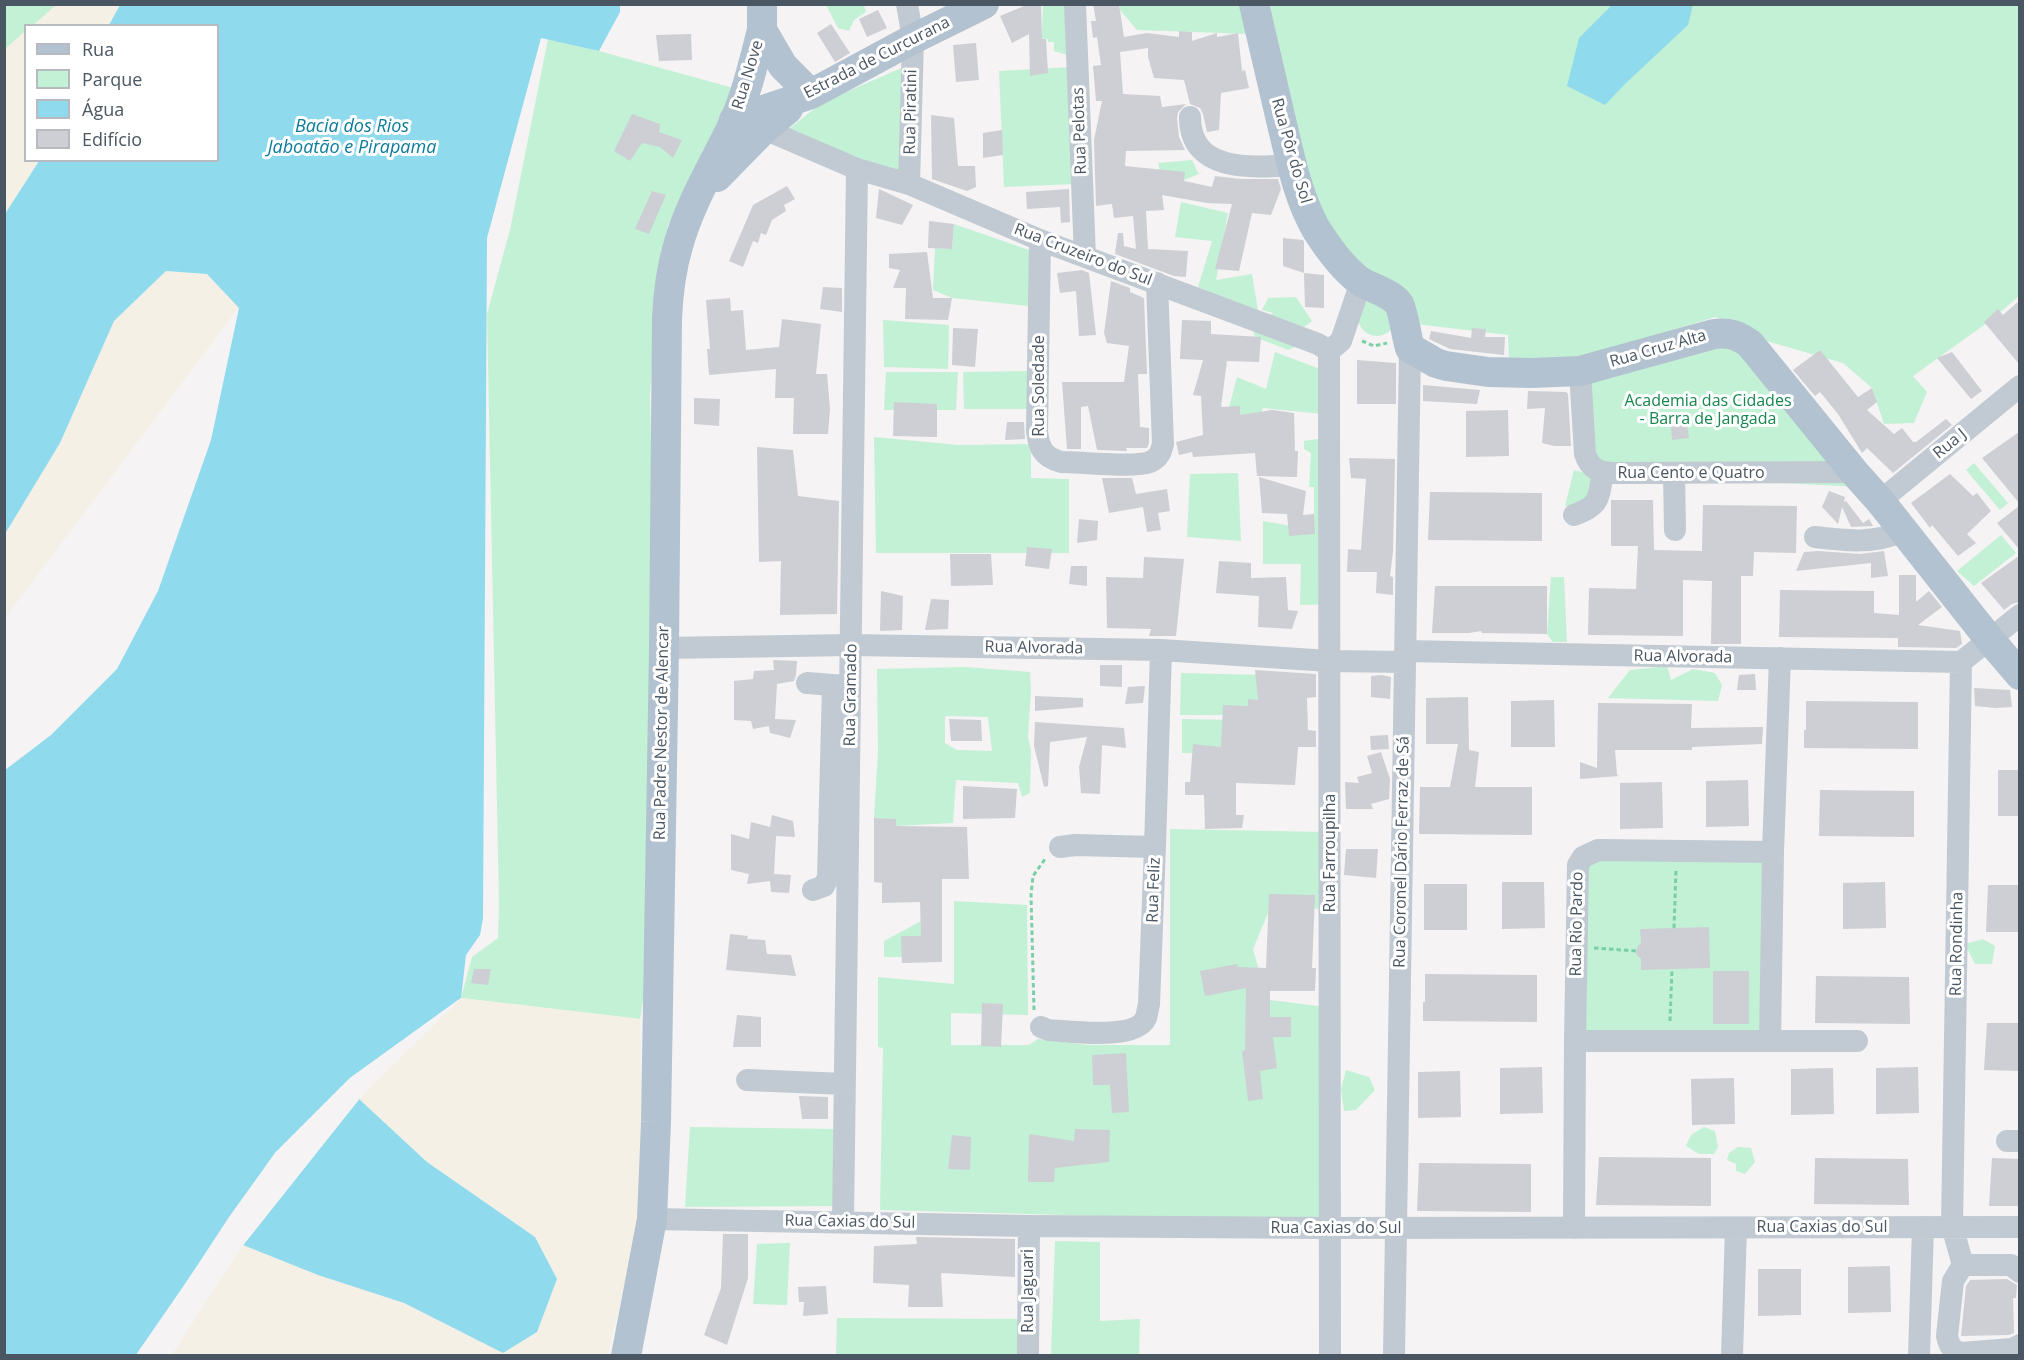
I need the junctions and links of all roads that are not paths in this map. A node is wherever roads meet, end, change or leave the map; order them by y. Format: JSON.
{"nodes":[{"id":1,"x":907,"y":4,"type":"edge"},
{"id":2,"x":984,"y":4,"type":"edge"},
{"id":3,"x":1075,"y":4,"type":"edge"},
{"id":4,"x":1254,"y":4,"type":"edge"},
{"id":5,"x":762,"y":17,"type":"edge"},
{"id":6,"x":913,"y":39,"type":"junction"},
{"id":7,"x":811,"y":94,"type":"junction"},
{"id":8,"x":1190,"y":117,"type":"dead end"},
{"id":9,"x":734,"y":120,"type":"junction"},
{"id":10,"x":764,"y":129,"type":"junction"},
{"id":11,"x":1291,"y":165,"type":"junction"},
{"id":12,"x":857,"y":169,"type":"junction"},
{"id":13,"x":909,"y":184,"type":"junction"},
{"id":14,"x":692,"y":210,"type":"junction"},
{"id":15,"x":1040,"y":240,"type":"junction"},
{"id":16,"x":1085,"y":257,"type":"junction"},
{"id":17,"x":1361,"y":282,"type":"junction"},
{"id":18,"x":1157,"y":283,"type":"junction"},
{"id":19,"x":1407,"y":342,"type":"junction"},
{"id":20,"x":1329,"y":351,"type":"junction"},
{"id":21,"x":1580,"y":371,"type":"junction"},
{"id":22,"x":2019,"y":387,"type":"edge"},
{"id":23,"x":1603,"y":472,"type":"junction"},
{"id":24,"x":1854,"y":472,"type":"junction"},
{"id":25,"x":1674,"y":473,"type":"junction"},
{"id":26,"x":1880,"y":501,"type":"junction"},
{"id":27,"x":1574,"y":515,"type":"dead end"},
{"id":28,"x":1675,"y":530,"type":"dead end"},
{"id":29,"x":1904,"y":531,"type":"junction"},
{"id":30,"x":1815,"y":537,"type":"dead end"},
{"id":31,"x":2019,"y":615,"type":"edge"},
{"id":32,"x":1990,"y":640,"type":"junction"},
{"id":33,"x":851,"y":645,"type":"junction"},
{"id":34,"x":664,"y":648,"type":"junction"},
{"id":35,"x":1161,"y":650,"type":"junction"},
{"id":36,"x":1405,"y":657,"type":"junction"},
{"id":37,"x":1780,"y":658,"type":"junction"},
{"id":38,"x":1329,"y":661,"type":"junction"},
{"id":39,"x":1961,"y":662,"type":"junction"},
{"id":40,"x":2014,"y":669,"type":"edge"},
{"id":41,"x":807,"y":683,"type":"dead end"},
{"id":42,"x":842,"y":685,"type":"junction"},
{"id":43,"x":1060,"y":847,"type":"road end"},
{"id":44,"x":1155,"y":847,"type":"junction"},
{"id":45,"x":1773,"y":852,"type":"junction"},
{"id":46,"x":813,"y":890,"type":"dead end"},
{"id":47,"x":1041,"y":1027,"type":"road end"},
{"id":48,"x":1575,"y":1041,"type":"junction"},
{"id":49,"x":1770,"y":1041,"type":"junction"},
{"id":50,"x":1857,"y":1041,"type":"dead end"},
{"id":51,"x":747,"y":1080,"type":"dead end"},
{"id":52,"x":845,"y":1084,"type":"junction"},
{"id":53,"x":652,"y":1220,"type":"junction"},
{"id":54,"x":843,"y":1222,"type":"junction"},
{"id":55,"x":1029,"y":1226,"type":"junction"},
{"id":56,"x":1952,"y":1226,"type":"junction"},
{"id":57,"x":1923,"y":1227,"type":"junction"},
{"id":58,"x":2019,"y":1227,"type":"edge"},
{"id":59,"x":1330,"y":1228,"type":"junction"},
{"id":60,"x":1396,"y":1228,"type":"junction"},
{"id":61,"x":1574,"y":1228,"type":"junction"},
{"id":62,"x":1736,"y":1228,"type":"junction"},
{"id":63,"x":1963,"y":1265,"type":"junction"},
{"id":64,"x":2019,"y":1272,"type":"edge"},
{"id":65,"x":2019,"y":1345,"type":"edge"},
{"id":66,"x":626,"y":1356,"type":"edge"},
{"id":67,"x":1028,"y":1356,"type":"edge"},
{"id":68,"x":1330,"y":1356,"type":"edge"},
{"id":69,"x":1394,"y":1356,"type":"edge"},
{"id":70,"x":1732,"y":1356,"type":"edge"},
{"id":71,"x":1919,"y":1356,"type":"edge"}],
"edges":[{"from":1,"to":6,"type":"street","name":"Rua Piratini"},
{"from":2,"to":6,"type":"main road","name":"Estrada de Curcurana"},
{"from":3,"to":16,"type":"street","name":"Rua Pelotas"},
{"from":4,"to":11,"type":"main road","name":"Rua Pôr do Sol"},
{"from":5,"to":7,"type":"main road"},
{"from":5,"to":9,"type":"main road","name":"Rua Nove"},
{"from":6,"to":7,"type":"main road","name":"Estrada de Curcurana"},
{"from":6,"to":13,"type":"street","name":"Rua Piratini"},
{"from":7,"to":9,"type":"main road","name":"Estrada de Curcurana"},
{"from":7,"to":10,"type":"main road"},
{"from":8,"to":11,"type":"street"},
{"from":9,"to":14,"type":"main road","name":"Rua Padre Nestor de Alencar"},
{"from":10,"to":12,"type":"street","name":"Rua Cruzeiro do Sul"},
{"from":10,"to":14,"type":"main road"},
{"from":11,"to":17,"type":"main road","name":"Rua Pôr do Sol"},
{"from":12,"to":13,"type":"street","name":"Rua Cruzeiro do Sul"},
{"from":12,"to":33,"type":"street","name":"Rua Gramado"},
{"from":13,"to":15,"type":"street","name":"Rua Cruzeiro do Sul"},
{"from":14,"to":34,"type":"main road","name":"Rua Padre Nestor de Alencar"},
{"from":15,"to":16,"type":"street","name":"Rua Cruzeiro do Sul"},
{"from":15,"to":18,"type":"street","name":"Rua Soledade"},
{"from":16,"to":18,"type":"street","name":"Rua Cruzeiro do Sul"},
{"from":17,"to":19,"type":"main road","name":"Rua Pôr do Sol"},
{"from":17,"to":20,"type":"street"},
{"from":18,"to":20,"type":"street","name":"Rua Cruzeiro do Sul"},
{"from":19,"to":21,"type":"main road","name":"Rua Cruz Alta"},
{"from":19,"to":36,"type":"street","name":"Rua Coronel Dário Ferraz de Sá"},
{"from":20,"to":38,"type":"street","name":"Rua Farroupilha"},
{"from":21,"to":23,"type":"street","name":"Rua Cento e Quatro"},
{"from":21,"to":24,"type":"main road","name":"Rua Cruz Alta"},
{"from":22,"to":26,"type":"street","name":"Rua J"},
{"from":23,"to":25,"type":"street","name":"Rua Cento e Quatro"},
{"from":23,"to":27,"type":"street"},
{"from":24,"to":25,"type":"street","name":"Rua Cento e Quatro"},
{"from":24,"to":26,"type":"main road","name":"Rua Cruz Alta"},
{"from":25,"to":28,"type":"street"},
{"from":26,"to":29,"type":"main road","name":"Rua Cruz Alta"},
{"from":29,"to":30,"type":"street"},
{"from":29,"to":32,"type":"main road","name":"Rua Cruz Alta"},
{"from":31,"to":32,"type":"street"},
{"from":32,"to":39,"type":"street"},
{"from":32,"to":40,"type":"main road","name":"Rua Cruz Alta"},
{"from":33,"to":34,"type":"street","name":"Rua Alvorada"},
{"from":33,"to":35,"type":"street","name":"Rua Alvorada"},
{"from":33,"to":42,"type":"street","name":"Rua Gramado"},
{"from":34,"to":53,"type":"main road","name":"Rua Padre Nestor de Alencar"},
{"from":35,"to":38,"type":"street","name":"Rua Alvorada"},
{"from":35,"to":44,"type":"street","name":"Rua Feliz"},
{"from":36,"to":37,"type":"street","name":"Rua Alvorada"},
{"from":36,"to":38,"type":"street","name":"Rua Alvorada"},
{"from":36,"to":60,"type":"street","name":"Rua Coronel Dário Ferraz de Sá"},
{"from":37,"to":39,"type":"street","name":"Rua Alvorada"},
{"from":37,"to":45,"type":"street"},
{"from":38,"to":59,"type":"street","name":"Rua Farroupilha"},
{"from":39,"to":56,"type":"street","name":"Rua Rondinha"},
{"from":41,"to":42,"type":"street"},
{"from":42,"to":46,"type":"street"},
{"from":42,"to":52,"type":"street","name":"Rua Gramado"},
{"from":43,"to":44,"type":"street"},
{"from":44,"to":47,"type":"street","name":"Rua Feliz"},
{"from":45,"to":48,"type":"street","name":"Rua Rio Pardo"},
{"from":45,"to":49,"type":"street"},
{"from":48,"to":49,"type":"street"},
{"from":48,"to":61,"type":"street","name":"Rua Rio Pardo"},
{"from":49,"to":50,"type":"street"},
{"from":51,"to":52,"type":"street"},
{"from":52,"to":54,"type":"street","name":"Rua Gramado"},
{"from":53,"to":54,"type":"street","name":"Rua Caxias do Sul"},
{"from":53,"to":66,"type":"main road","name":"Rua Padre Nestor de Alencar"},
{"from":54,"to":55,"type":"street","name":"Rua Caxias do Sul"},
{"from":55,"to":59,"type":"street","name":"Rua Caxias do Sul"},
{"from":55,"to":67,"type":"street","name":"Rua Jaguari"},
{"from":56,"to":57,"type":"street","name":"Rua Caxias do Sul"},
{"from":56,"to":58,"type":"street","name":"Rua Caxias do Sul"},
{"from":56,"to":63,"type":"street","name":"Rua Rondinha"},
{"from":57,"to":62,"type":"street","name":"Rua Caxias do Sul"},
{"from":57,"to":71,"type":"street"},
{"from":59,"to":60,"type":"street","name":"Rua Caxias do Sul"},
{"from":59,"to":68,"type":"street","name":"Rua Farroupilha"},
{"from":60,"to":61,"type":"street","name":"Rua Caxias do Sul"},
{"from":60,"to":69,"type":"street","name":"Rua Coronel Dário Ferraz de Sá"},
{"from":61,"to":62,"type":"street","name":"Rua Caxias do Sul"},
{"from":62,"to":70,"type":"street"},
{"from":63,"to":64,"type":"street"},
{"from":63,"to":65,"type":"street"}]}
